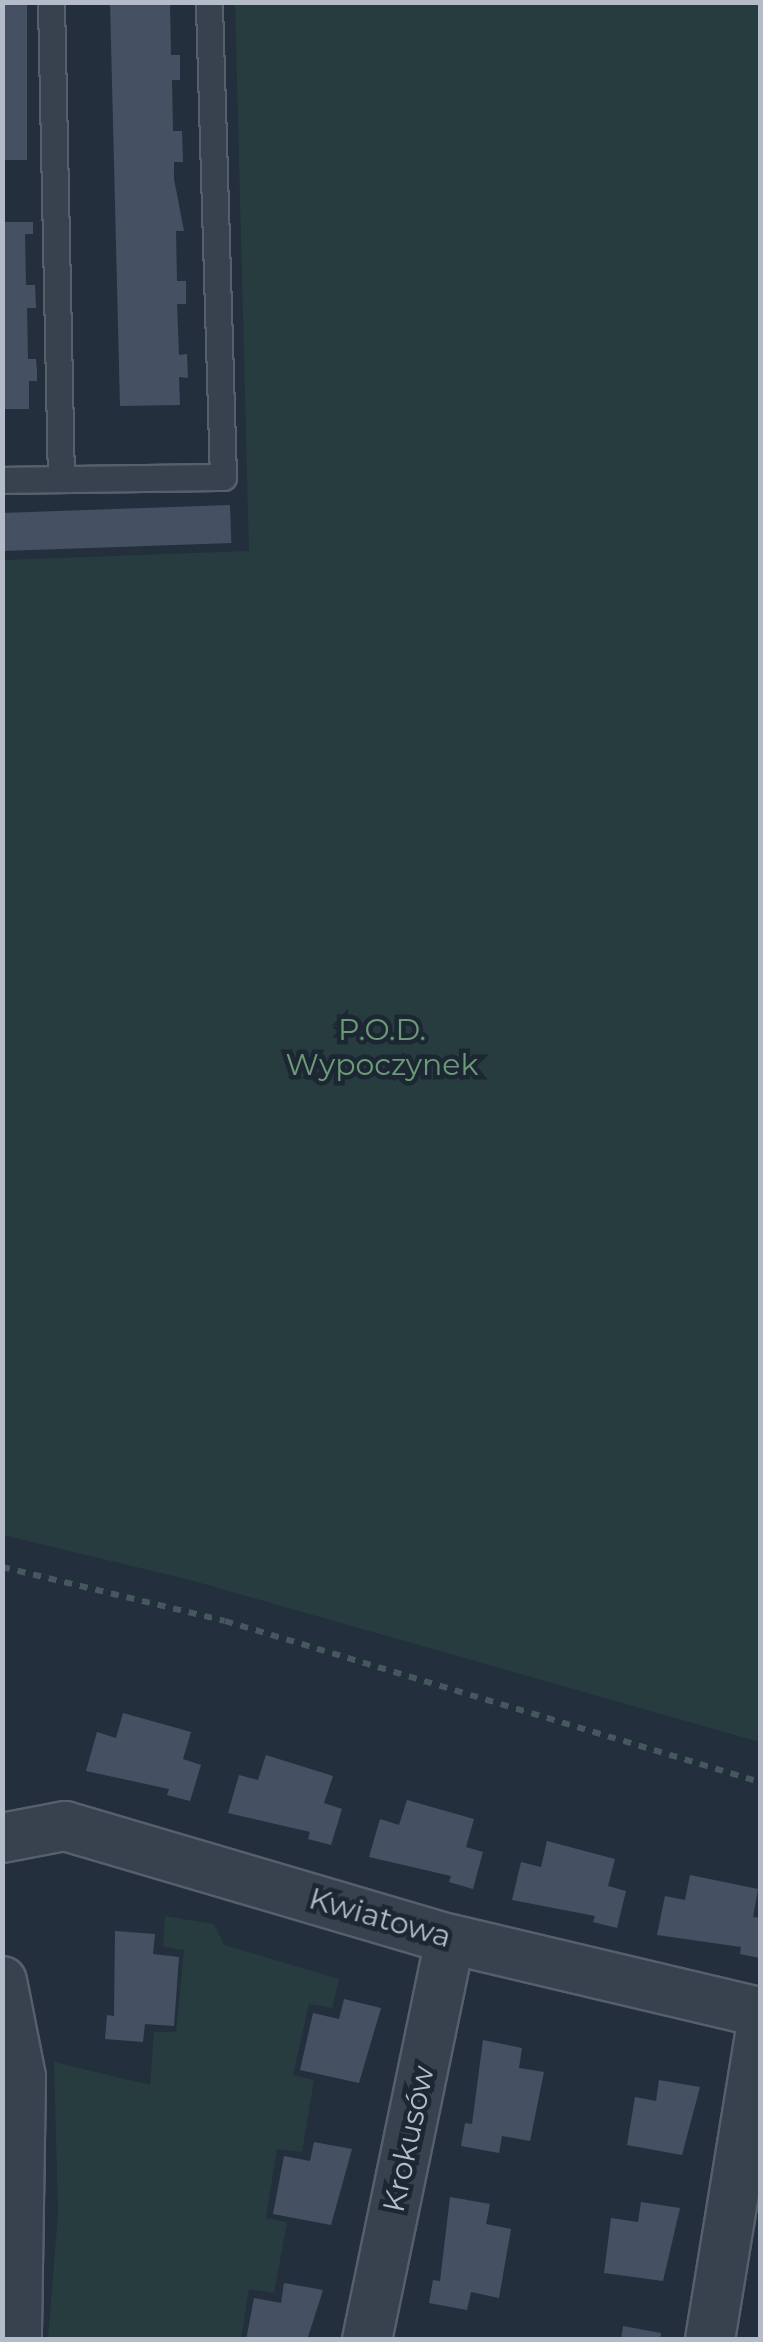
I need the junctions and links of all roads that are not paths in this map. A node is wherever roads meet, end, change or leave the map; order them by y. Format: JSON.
{"nodes":[{"id":1,"x":52,"y":2,"type":"edge"},
{"id":2,"x":209,"y":2,"type":"edge"},
{"id":3,"x":61,"y":478,"type":"junction"},
{"id":4,"x":2,"y":480,"type":"edge"},
{"id":5,"x":2,"y":1838,"type":"edge"},
{"id":6,"x":450,"y":1939,"type":"junction"},
{"id":7,"x":2,"y":1981,"type":"edge"},
{"id":8,"x":760,"y":2012,"type":"edge"},
{"id":9,"x":760,"y":2034,"type":"edge"},
{"id":10,"x":17,"y":2340,"type":"edge"},
{"id":11,"x":367,"y":2340,"type":"edge"},
{"id":12,"x":710,"y":2340,"type":"edge"}],
"edges":[{"from":1,"to":3,"type":"lane"},
{"from":2,"to":3,"type":"lane"},
{"from":3,"to":4,"type":"lane"},
{"from":5,"to":6,"type":"street","name":"Kwiatowa"},
{"from":6,"to":8,"type":"street","name":"Kwiatowa"},
{"from":6,"to":11,"type":"street","name":"Krokusów"},
{"from":7,"to":10,"type":"street"},
{"from":9,"to":12,"type":"street"}]}
